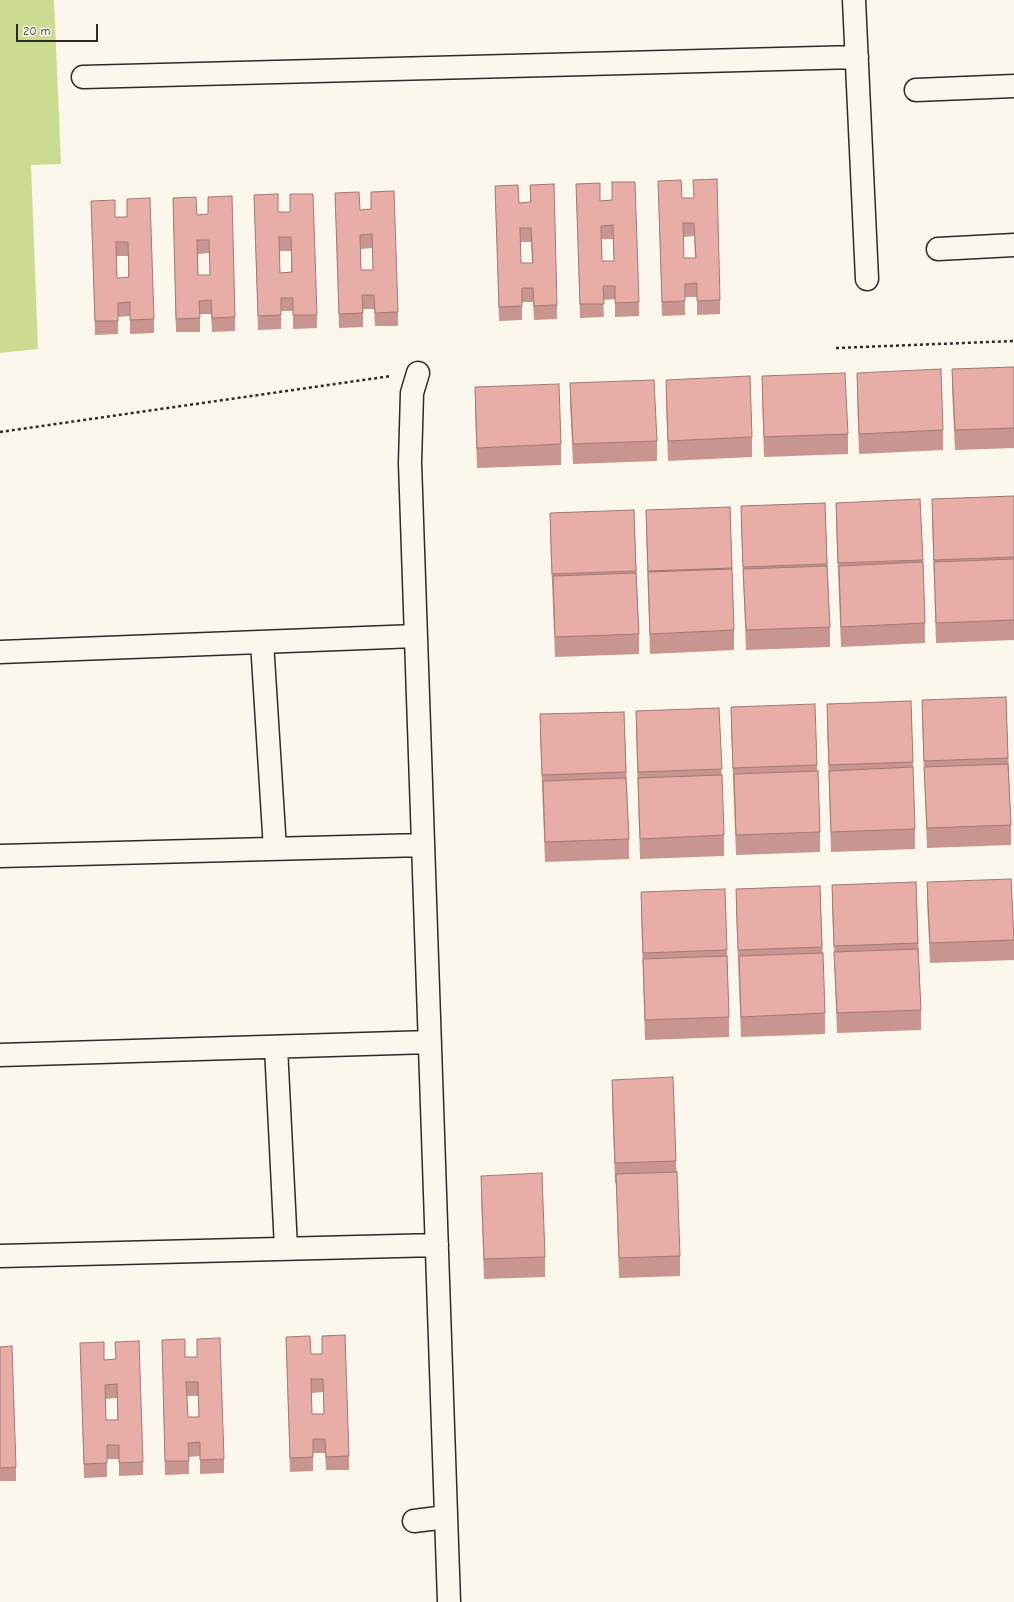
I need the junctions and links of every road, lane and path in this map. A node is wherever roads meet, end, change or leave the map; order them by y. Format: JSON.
{"nodes":[{"id":1,"x":854,"y":0,"type":"edge"},
{"id":2,"x":857,"y":58,"type":"junction"},
{"id":3,"x":83,"y":77,"type":"dead end"},
{"id":4,"x":1014,"y":86,"type":"edge"},
{"id":5,"x":916,"y":90,"type":"dead end"},
{"id":6,"x":1014,"y":245,"type":"edge"},
{"id":7,"x":938,"y":249,"type":"dead end"},
{"id":8,"x":867,"y":279,"type":"dead end"},
{"id":9,"x":1014,"y":341,"type":"edge"},
{"id":10,"x":836,"y":348,"type":"dead end"},
{"id":11,"x":418,"y":373,"type":"joint"},
{"id":12,"x":0,"y":432,"type":"edge"},
{"id":13,"x":416,"y":636,"type":"junction"},
{"id":14,"x":262,"y":642,"type":"junction"},
{"id":15,"x":0,"y":652,"type":"edge"},
{"id":16,"x":423,"y":845,"type":"junction"},
{"id":17,"x":275,"y":849,"type":"junction"},
{"id":18,"x":0,"y":856,"type":"edge"},
{"id":19,"x":430,"y":1042,"type":"junction"},
{"id":20,"x":276,"y":1047,"type":"junction"},
{"id":21,"x":0,"y":1055,"type":"edge"},
{"id":22,"x":437,"y":1245,"type":"junction"},
{"id":23,"x":286,"y":1248,"type":"junction"},
{"id":24,"x":0,"y":1256,"type":"edge"},
{"id":25,"x":446,"y":1517,"type":"junction"},
{"id":26,"x":414,"y":1521,"type":"dead end"},
{"id":27,"x":448,"y":1602,"type":"edge"}],
"edges":[{"from":1,"to":2,"type":"street"},
{"from":2,"to":3,"type":"street"},
{"from":2,"to":8,"type":"street"},
{"from":4,"to":5,"type":"street"},
{"from":6,"to":7,"type":"street"},
{"from":9,"to":10,"type":"path"},
{"from":11,"to":12,"type":"path"},
{"from":11,"to":13,"type":"street"},
{"from":13,"to":14,"type":"street"},
{"from":13,"to":16,"type":"street"},
{"from":14,"to":15,"type":"street"},
{"from":14,"to":17,"type":"street"},
{"from":16,"to":17,"type":"street"},
{"from":16,"to":19,"type":"street"},
{"from":17,"to":18,"type":"street"},
{"from":19,"to":20,"type":"street"},
{"from":19,"to":22,"type":"street"},
{"from":20,"to":21,"type":"street"},
{"from":20,"to":23,"type":"street"},
{"from":22,"to":23,"type":"street"},
{"from":22,"to":25,"type":"street"},
{"from":23,"to":24,"type":"street"},
{"from":25,"to":26,"type":"street"},
{"from":25,"to":27,"type":"street"}]}
